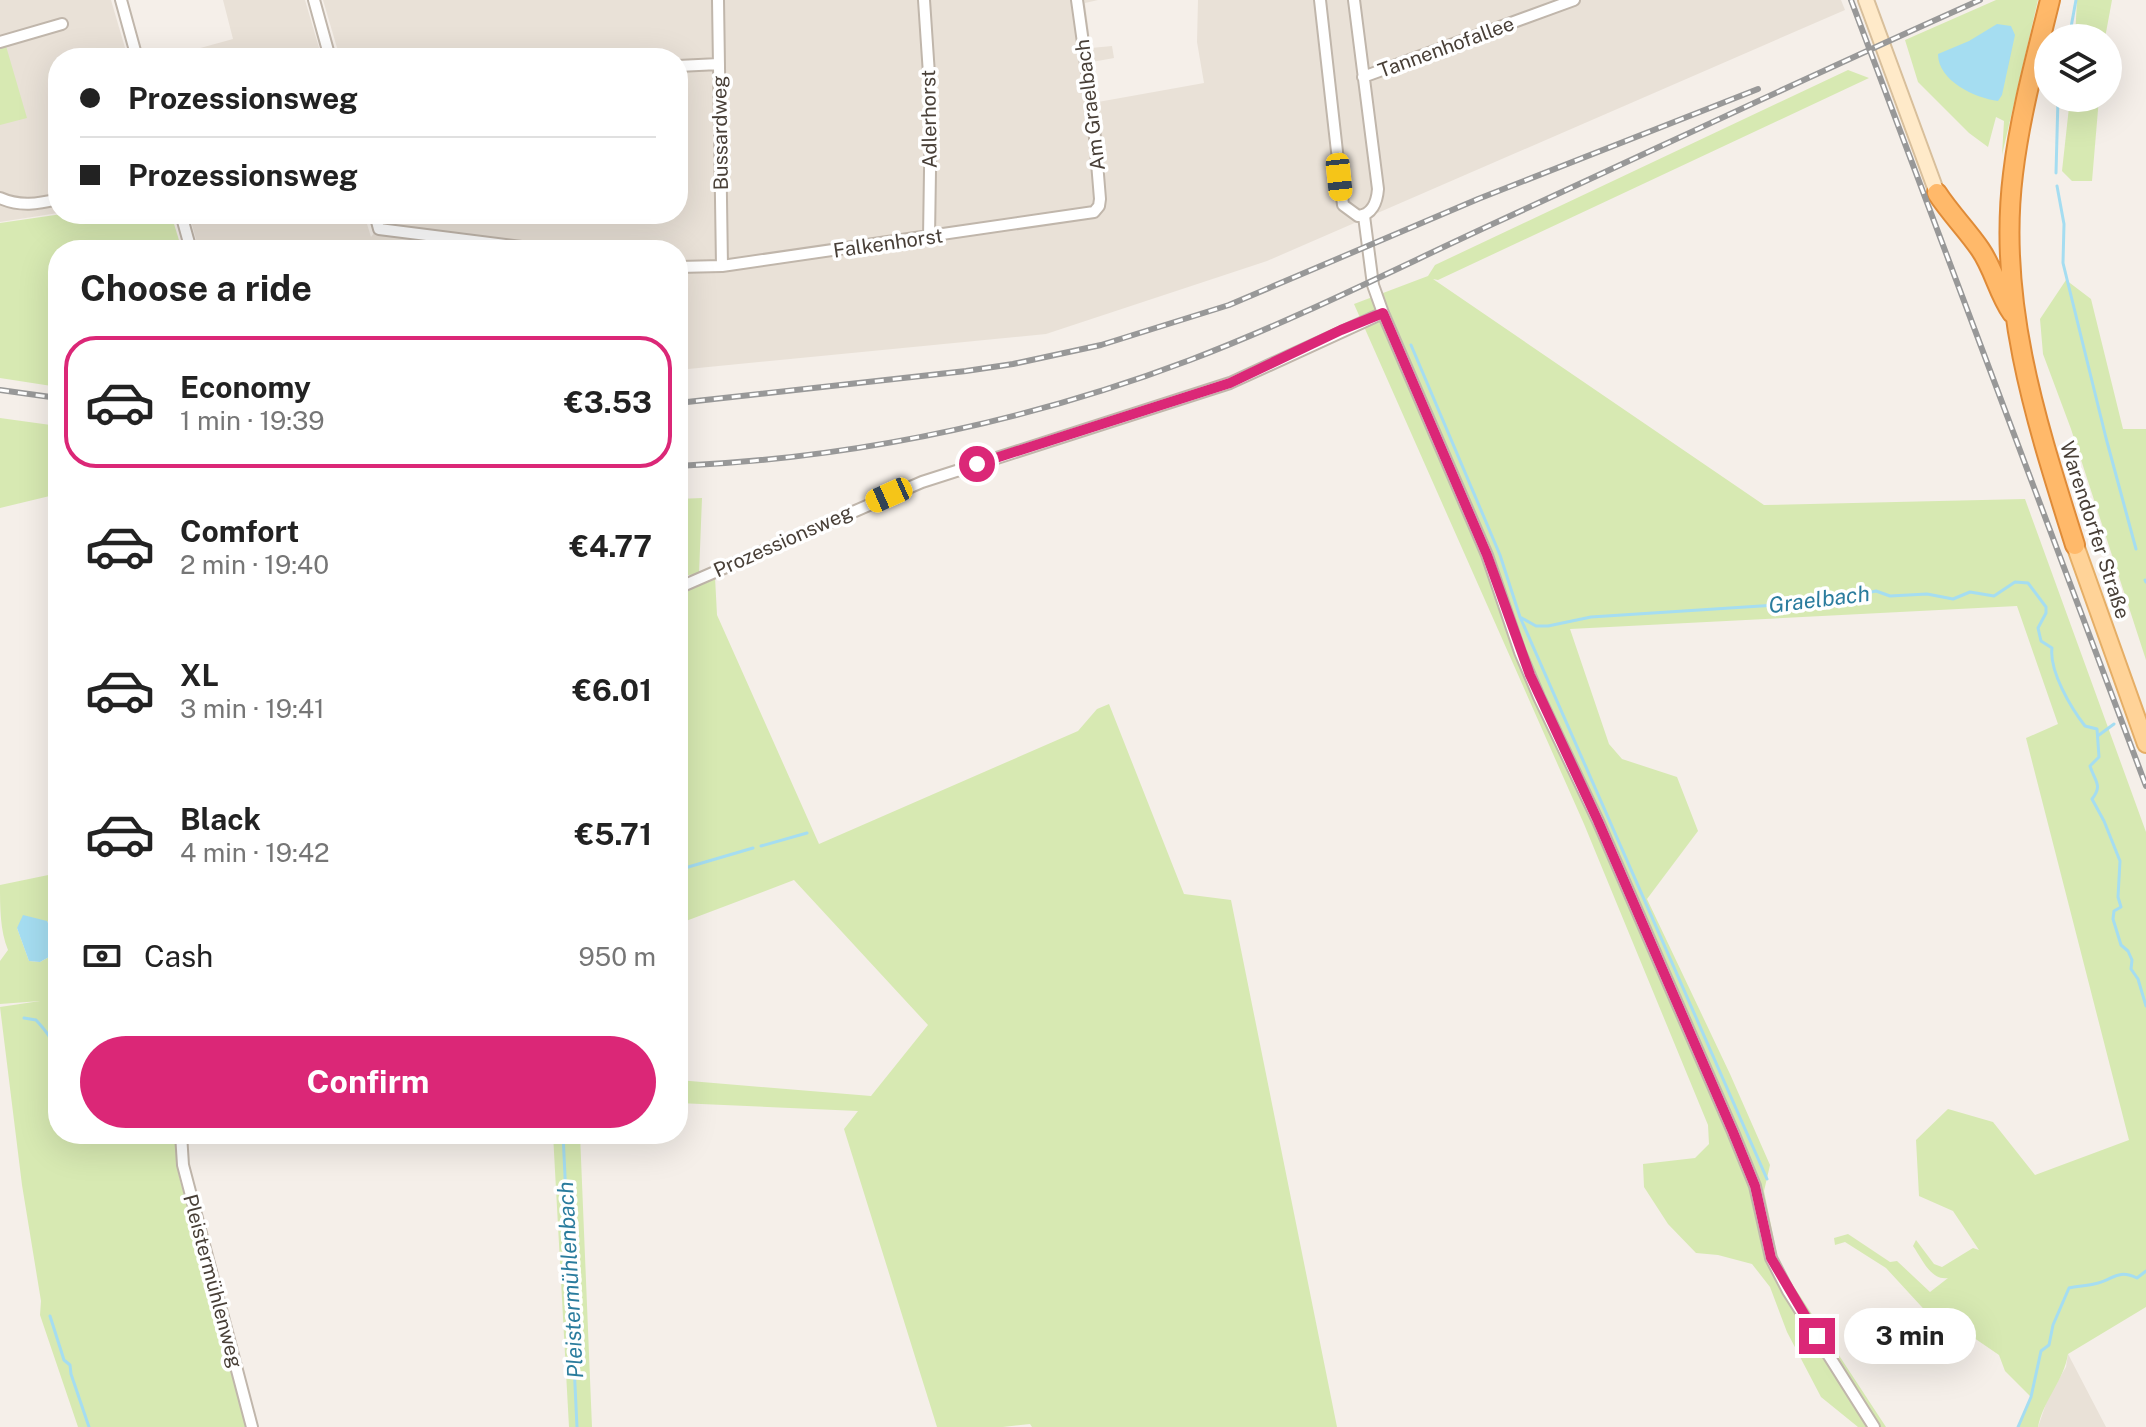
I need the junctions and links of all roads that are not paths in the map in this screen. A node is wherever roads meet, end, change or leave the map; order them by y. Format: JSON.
{"nodes":[{"id":1,"x":121,"y":0,"type":"edge"},
{"id":2,"x":314,"y":0,"type":"edge"},
{"id":3,"x":718,"y":0,"type":"edge"},
{"id":4,"x":924,"y":0,"type":"edge"},
{"id":5,"x":1077,"y":0,"type":"edge"},
{"id":6,"x":1320,"y":0,"type":"edge"},
{"id":7,"x":1354,"y":0,"type":"edge"},
{"id":8,"x":1574,"y":0,"type":"edge"},
{"id":9,"x":1866,"y":0,"type":"edge"},
{"id":10,"x":2050,"y":0,"type":"edge"},
{"id":11,"x":62,"y":24,"type":"dead end"},
{"id":12,"x":0,"y":42,"type":"edge"},
{"id":13,"x":134,"y":48,"type":"edge"},
{"id":14,"x":327,"y":48,"type":"edge"},
{"id":15,"x":719,"y":64,"type":"junction"},
{"id":16,"x":688,"y":66,"type":"edge"},
{"id":17,"x":1363,"y":77,"type":"junction"},
{"id":18,"x":1937,"y":193,"type":"joint"},
{"id":19,"x":0,"y":198,"type":"edge"},
{"id":20,"x":48,"y":201,"type":"edge"},
{"id":21,"x":1097,"y":209,"type":"joint"},
{"id":22,"x":1364,"y":216,"type":"junction"},
{"id":23,"x":378,"y":224,"type":"edge"},
{"id":24,"x":929,"y":237,"type":"junction"},
{"id":25,"x":466,"y":240,"type":"edge"},
{"id":26,"x":722,"y":266,"type":"junction"},
{"id":27,"x":688,"y":267,"type":"edge"},
{"id":28,"x":1383,"y":313,"type":"junction"},
{"id":29,"x":2013,"y":315,"type":"junction"},
{"id":30,"x":2075,"y":545,"type":"joint"},
{"id":31,"x":688,"y":584,"type":"edge"},
{"id":32,"x":2146,"y":744,"type":"edge"},
{"id":33,"x":182,"y":1144,"type":"edge"},
{"id":34,"x":252,"y":1427,"type":"edge"},
{"id":35,"x":1874,"y":1427,"type":"edge"}],
"edges":[{"from":1,"to":13,"type":"street"},
{"from":2,"to":14,"type":"street"},
{"from":3,"to":15,"type":"street","name":"Bussardweg"},
{"from":4,"to":24,"type":"street","name":"Adlerhorst"},
{"from":5,"to":21,"type":"street","name":"Am Graelbach"},
{"from":6,"to":22,"type":"street"},
{"from":7,"to":17,"type":"street"},
{"from":8,"to":17,"type":"street","name":"Tannenhofallee"},
{"from":9,"to":18,"type":"main road"},
{"from":10,"to":29,"type":"highway"},
{"from":11,"to":12,"type":"street"},
{"from":15,"to":16,"type":"street"},
{"from":15,"to":26,"type":"street","name":"Bussardweg"},
{"from":17,"to":22,"type":"street"},
{"from":18,"to":29,"type":"highway"},
{"from":19,"to":20,"type":"street"},
{"from":21,"to":24,"type":"street","name":"Falkenhorst"},
{"from":22,"to":28,"type":"street"},
{"from":23,"to":25,"type":"street"},
{"from":24,"to":26,"type":"street","name":"Falkenhorst"},
{"from":26,"to":27,"type":"street","name":"Falkenhorst"},
{"from":28,"to":31,"type":"street","name":"Prozessionsweg"},
{"from":28,"to":35,"type":"street"},
{"from":29,"to":30,"type":"highway","name":"Warendorfer Straße"},
{"from":30,"to":32,"type":"main road","name":"Warendorfer Straße"},
{"from":33,"to":34,"type":"street","name":"Pleistermühlenweg"}]}
